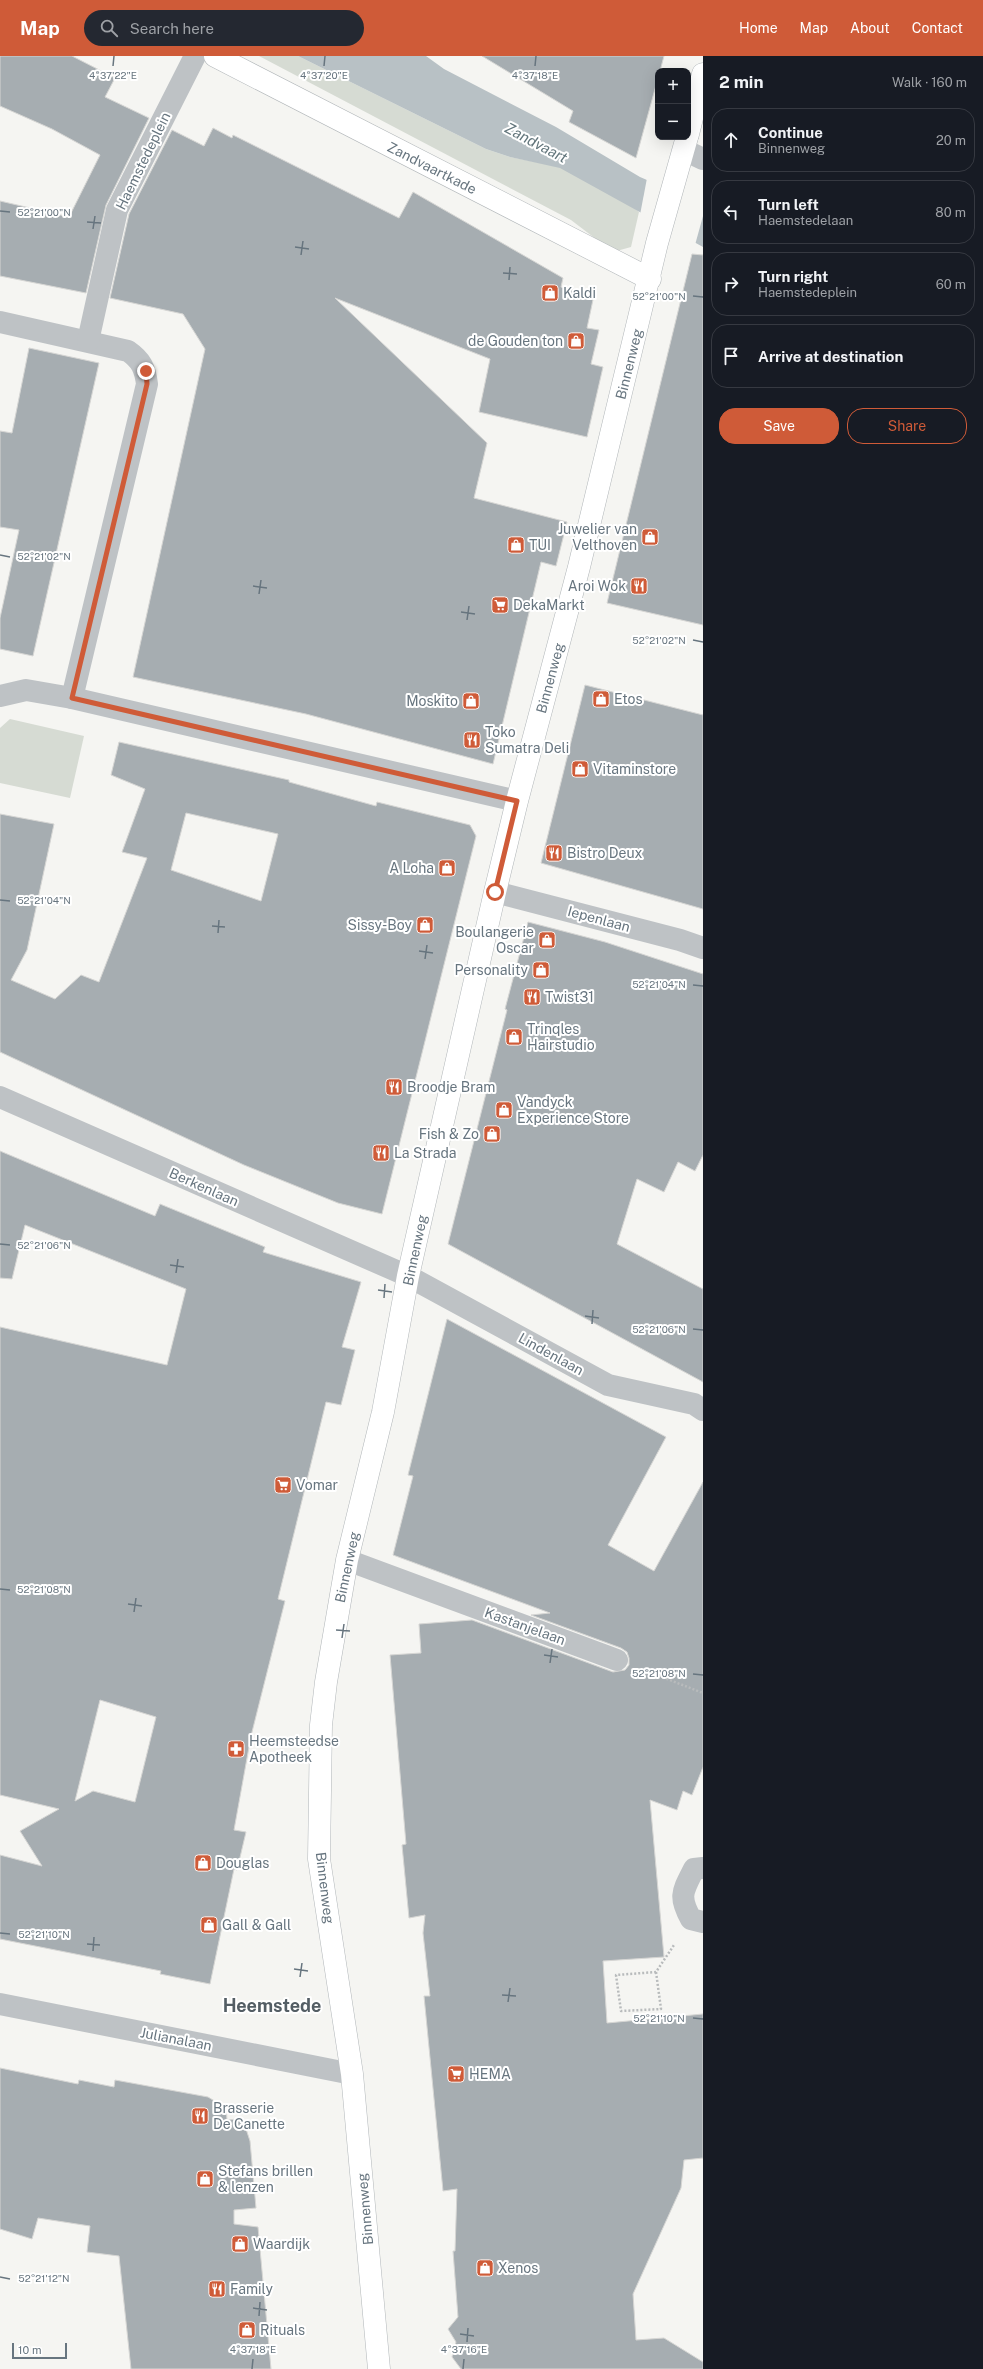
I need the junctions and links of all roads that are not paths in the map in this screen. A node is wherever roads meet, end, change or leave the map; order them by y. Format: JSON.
{"nodes":[{"id":1,"x":195,"y":56,"type":"edge"},
{"id":2,"x":215,"y":56,"type":"edge"},
{"id":3,"x":703,"y":74,"type":"edge"},
{"id":4,"x":691,"y":145,"type":"edge"},
{"id":5,"x":650,"y":279,"type":"junction"},
{"id":6,"x":0,"y":322,"type":"edge"},
{"id":7,"x":88,"y":341,"type":"junction"},
{"id":8,"x":0,"y":696,"type":"edge"},
{"id":9,"x":72,"y":698,"type":"junction"},
{"id":10,"x":517,"y":801,"type":"junction"},
{"id":11,"x":495,"y":892,"type":"junction"},
{"id":12,"x":703,"y":948,"type":"edge"},
{"id":13,"x":0,"y":1097,"type":"edge"},
{"id":14,"x":408,"y":1276,"type":"junction"},
{"id":15,"x":703,"y":1410,"type":"edge"},
{"id":16,"x":347,"y":1560,"type":"junction"},
{"id":17,"x":617,"y":1660,"type":"road end"},
{"id":18,"x":703,"y":1868,"type":"edge"},
{"id":19,"x":697,"y":1921,"type":"edge"},
{"id":20,"x":0,"y":2004,"type":"edge"},
{"id":21,"x":352,"y":2074,"type":"junction"},
{"id":22,"x":379,"y":2369,"type":"edge"}],
"edges":[{"from":1,"to":7,"type":"street","name":"Haemstedeplein"},
{"from":2,"to":5,"type":"street","name":"Zandvaartkade"},
{"from":3,"to":4,"type":"street","name":"Binnenweg"},
{"from":4,"to":5,"type":"street","name":"Binnenweg"},
{"from":5,"to":10,"type":"street","name":"Binnenweg"},
{"from":6,"to":7,"type":"street"},
{"from":7,"to":9,"type":"street"},
{"from":8,"to":9,"type":"street"},
{"from":9,"to":10,"type":"street"},
{"from":10,"to":11,"type":"street","name":"Binnenweg"},
{"from":11,"to":12,"type":"street","name":"Iepenlaan"},
{"from":11,"to":14,"type":"street","name":"Binnenweg"},
{"from":13,"to":14,"type":"street","name":"Berkenlaan"},
{"from":14,"to":15,"type":"street","name":"Lindenlaan"},
{"from":14,"to":16,"type":"street","name":"Binnenweg"},
{"from":16,"to":17,"type":"street","name":"Kastanjelaan"},
{"from":16,"to":21,"type":"street","name":"Binnenweg"},
{"from":18,"to":19,"type":"street"},
{"from":20,"to":21,"type":"street","name":"Julianalaan"},
{"from":21,"to":22,"type":"street","name":"Binnenweg"}]}
